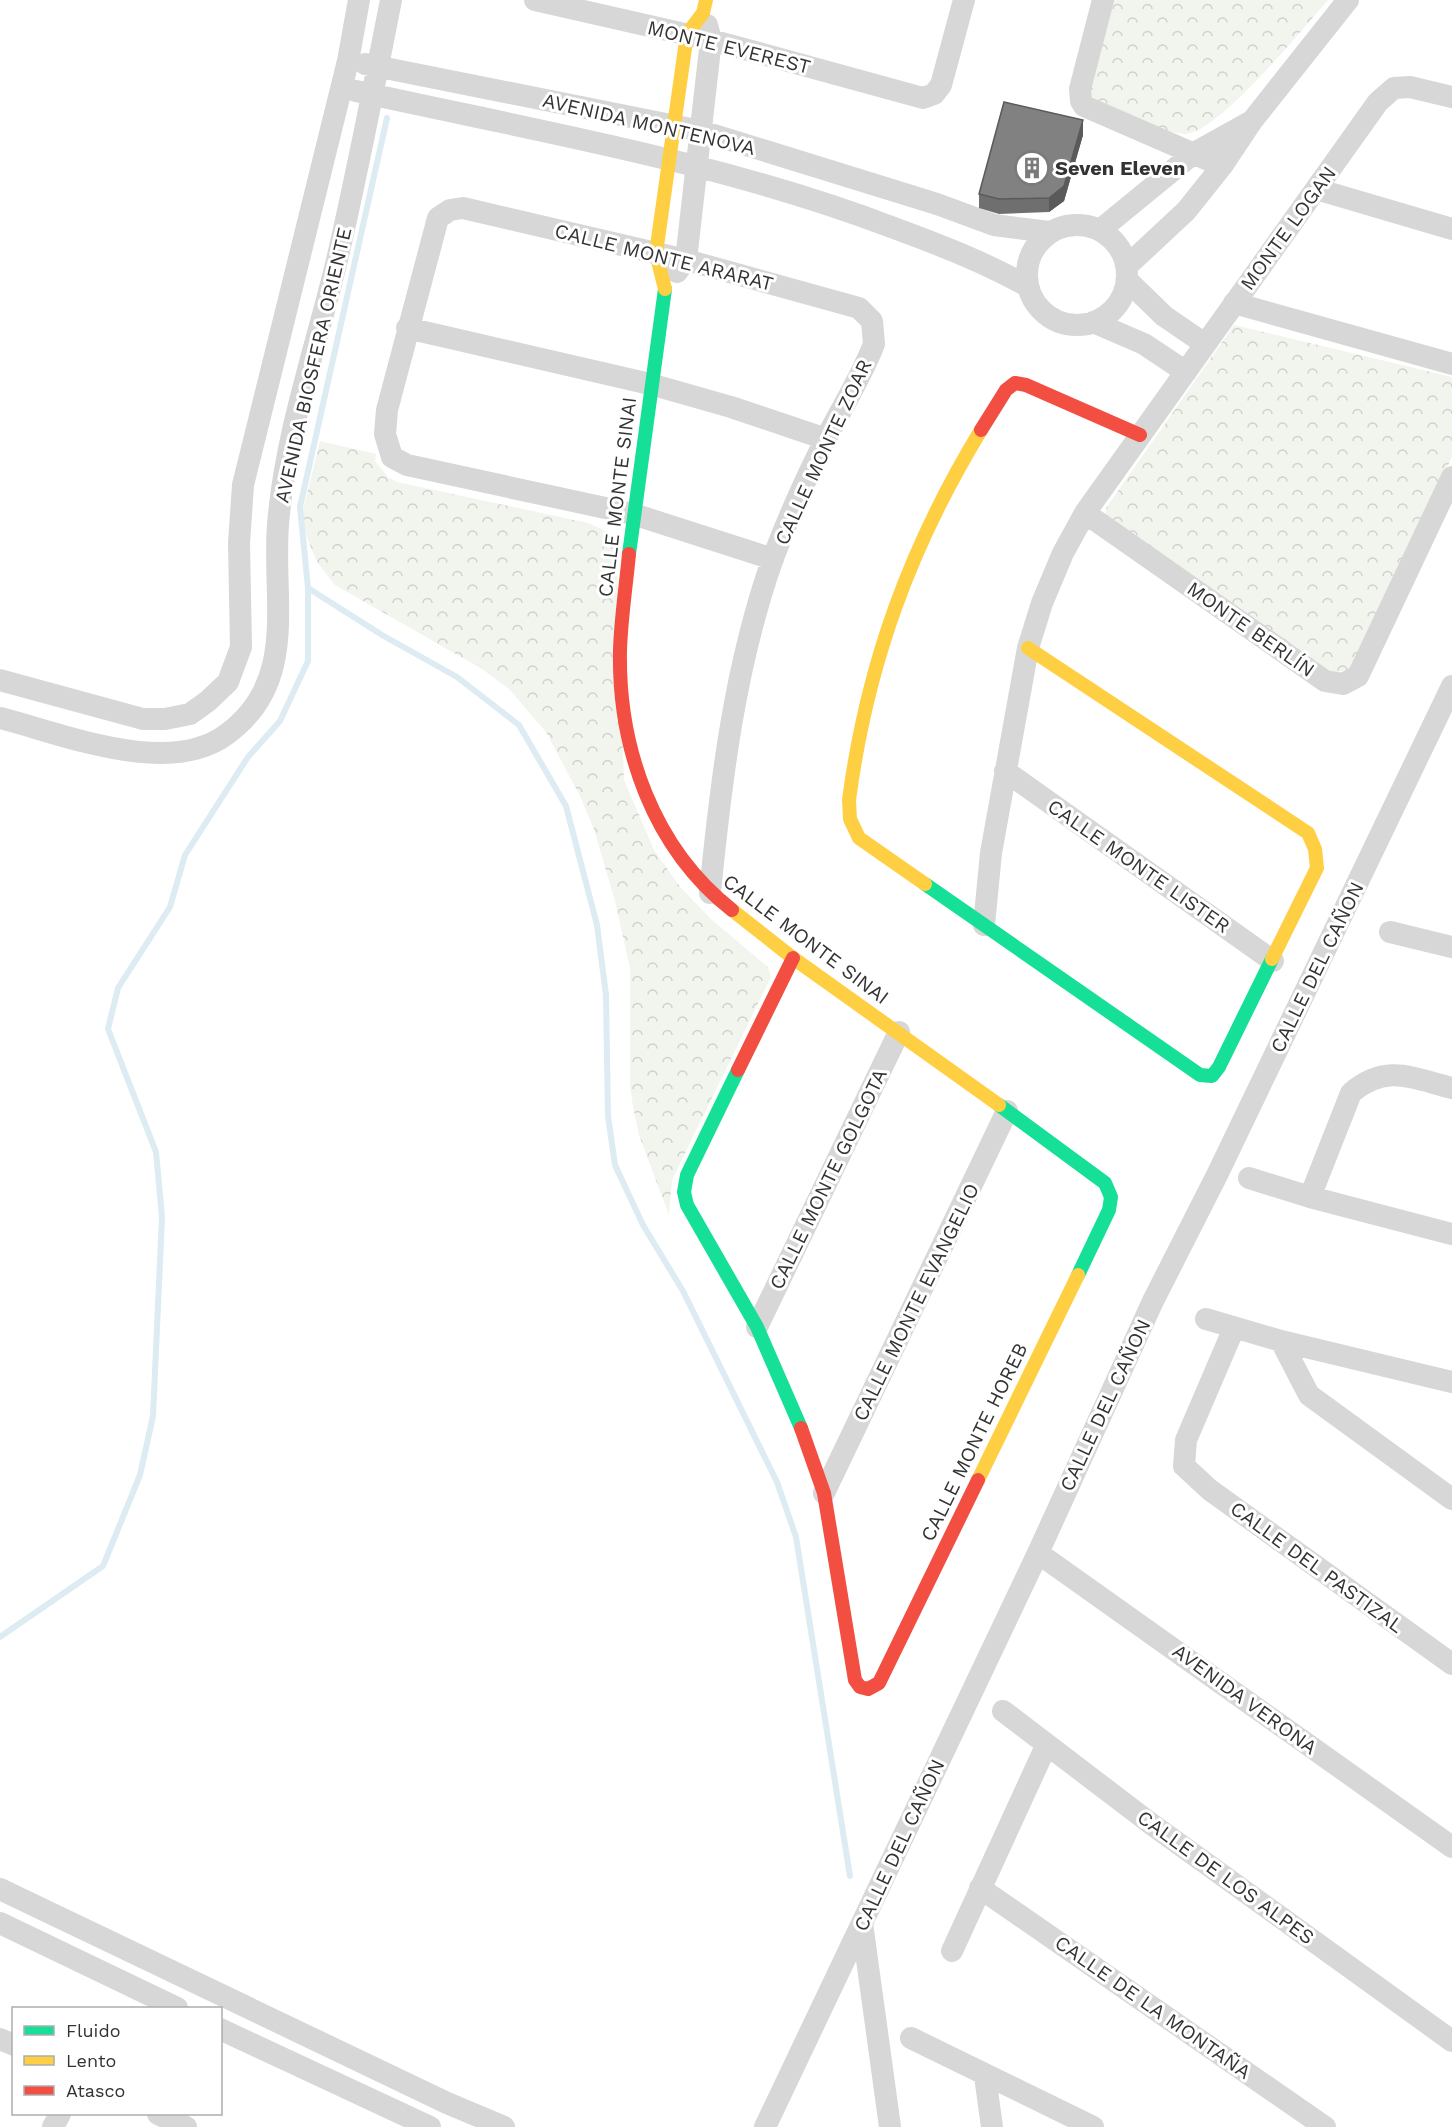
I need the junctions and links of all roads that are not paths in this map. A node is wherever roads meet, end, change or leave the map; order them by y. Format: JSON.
{"nodes":[{"id":1,"x":359,"y":0,"type":"edge"},
{"id":2,"x":391,"y":0,"type":"edge"},
{"id":3,"x":535,"y":0,"type":"edge"},
{"id":4,"x":964,"y":0,"type":"edge"},
{"id":5,"x":1103,"y":0,"type":"edge"},
{"id":6,"x":1348,"y":0,"type":"edge"},
{"id":7,"x":705,"y":7,"type":"edge"},
{"id":8,"x":687,"y":34,"type":"junction"},
{"id":9,"x":711,"y":40,"type":"junction"},
{"id":10,"x":348,"y":61,"type":"junction"},
{"id":11,"x":378,"y":67,"type":"junction"},
{"id":12,"x":340,"y":87,"type":"junction"},
{"id":13,"x":372,"y":94,"type":"junction"},
{"id":14,"x":1452,"y":97,"type":"edge"},
{"id":15,"x":1252,"y":121,"type":"junction"},
{"id":16,"x":674,"y":126,"type":"junction"},
{"id":17,"x":701,"y":131,"type":"junction"},
{"id":18,"x":1194,"y":153,"type":"junction"},
{"id":19,"x":669,"y":160,"type":"junction"},
{"id":20,"x":697,"y":166,"type":"junction"},
{"id":21,"x":1222,"y":166,"type":"junction"},
{"id":22,"x":1316,"y":189,"type":"junction"},
{"id":23,"x":1452,"y":229,"type":"edge"},
{"id":24,"x":1100,"y":230,"type":"junction"},
{"id":25,"x":1049,"y":232,"type":"junction"},
{"id":26,"x":656,"y":253,"type":"junction"},
{"id":27,"x":686,"y":260,"type":"junction"},
{"id":28,"x":1127,"y":273,"type":"junction"},
{"id":29,"x":1027,"y":286,"type":"junction"},
{"id":30,"x":665,"y":291,"type":"junction"},
{"id":31,"x":1234,"y":303,"type":"junction"},
{"id":32,"x":1094,"y":322,"type":"junction"},
{"id":33,"x":407,"y":328,"type":"junction"},
{"id":34,"x":874,"y":328,"type":"joint"},
{"id":35,"x":1205,"y":344,"type":"junction"},
{"id":36,"x":1452,"y":364,"type":"edge"},
{"id":37,"x":1186,"y":372,"type":"junction"},
{"id":38,"x":650,"y":384,"type":"junction"},
{"id":39,"x":1140,"y":435,"type":"junction"},
{"id":40,"x":826,"y":439,"type":"junction"},
{"id":41,"x":1452,"y":477,"type":"edge"},
{"id":42,"x":1085,"y":513,"type":"junction"},
{"id":43,"x":633,"y":514,"type":"junction"},
{"id":44,"x":773,"y":559,"type":"junction"},
{"id":45,"x":1028,"y":648,"type":"junction"},
{"id":46,"x":0,"y":680,"type":"edge"},
{"id":47,"x":1452,"y":686,"type":"edge"},
{"id":48,"x":0,"y":718,"type":"edge"},
{"id":49,"x":1005,"y":771,"type":"junction"},
{"id":50,"x":710,"y":893,"type":"junction"},
{"id":51,"x":984,"y":925,"type":"junction"},
{"id":52,"x":1390,"y":932,"type":"dead end"},
{"id":53,"x":1452,"y":947,"type":"edge"},
{"id":54,"x":793,"y":958,"type":"junction"},
{"id":55,"x":1272,"y":961,"type":"junction"},
{"id":56,"x":899,"y":1032,"type":"junction"},
{"id":57,"x":1452,"y":1088,"type":"edge"},
{"id":58,"x":1007,"y":1111,"type":"junction"},
{"id":59,"x":1249,"y":1178,"type":"dead end"},
{"id":60,"x":1310,"y":1197,"type":"junction"},
{"id":61,"x":1111,"y":1203,"type":"joint"},
{"id":62,"x":1452,"y":1234,"type":"edge"},
{"id":63,"x":1206,"y":1319,"type":"dead end"},
{"id":64,"x":757,"y":1327,"type":"junction"},
{"id":65,"x":1234,"y":1328,"type":"junction"},
{"id":66,"x":1281,"y":1341,"type":"junction"},
{"id":67,"x":1452,"y":1382,"type":"edge"},
{"id":68,"x":824,"y":1493,"type":"junction"},
{"id":69,"x":1452,"y":1499,"type":"edge"},
{"id":70,"x":1038,"y":1552,"type":"junction"},
{"id":71,"x":1452,"y":1664,"type":"edge"},
{"id":72,"x":1003,"y":1711,"type":"dead end"},
{"id":73,"x":1046,"y":1746,"type":"junction"},
{"id":74,"x":1452,"y":1847,"type":"edge"},
{"id":75,"x":980,"y":1888,"type":"junction"},
{"id":76,"x":0,"y":1889,"type":"edge"},
{"id":77,"x":0,"y":1923,"type":"edge"},
{"id":78,"x":862,"y":1923,"type":"junction"},
{"id":79,"x":952,"y":1951,"type":"dead end"},
{"id":80,"x":175,"y":2007,"type":"edge"},
{"id":81,"x":222,"y":2030,"type":"edge"},
{"id":82,"x":911,"y":2038,"type":"dead end"},
{"id":83,"x":1452,"y":2041,"type":"edge"},
{"id":84,"x":985,"y":2076,"type":"junction"},
{"id":85,"x":160,"y":2115,"type":"edge"},
{"id":86,"x":186,"y":2127,"type":"edge"},
{"id":87,"x":430,"y":2127,"type":"edge"},
{"id":88,"x":504,"y":2127,"type":"edge"},
{"id":89,"x":765,"y":2127,"type":"edge"},
{"id":90,"x":891,"y":2127,"type":"edge"},
{"id":91,"x":992,"y":2127,"type":"edge"},
{"id":92,"x":1094,"y":2127,"type":"edge"},
{"id":93,"x":1325,"y":2127,"type":"edge"}],
"edges":[{"from":1,"to":10,"type":"street","name":"AVENIDA BIOSFERA ORIENTE"},
{"from":2,"to":11,"type":"street","name":"AVENIDA BIOSFERA ORIENTE"},
{"from":3,"to":8,"type":"street","name":"MONTE EVEREST"},
{"from":4,"to":9,"type":"street","name":"MONTE EVEREST"},
{"from":5,"to":18,"type":"street"},
{"from":6,"to":15,"type":"street"},
{"from":7,"to":8,"type":"street"},
{"from":7,"to":9,"type":"street"},
{"from":8,"to":9,"type":"street","name":"MONTE EVEREST"},
{"from":8,"to":16,"type":"street"},
{"from":9,"to":17,"type":"street"},
{"from":10,"to":11,"type":"street","name":"AVENIDA MONTENOVA"},
{"from":10,"to":12,"type":"street","name":"AVENIDA BIOSFERA ORIENTE"},
{"from":11,"to":13,"type":"street","name":"AVENIDA BIOSFERA ORIENTE"},
{"from":11,"to":16,"type":"street","name":"AVENIDA MONTENOVA"},
{"from":12,"to":13,"type":"street","name":"AVENIDA MONTENOVA"},
{"from":12,"to":46,"type":"street","name":"AVENIDA BIOSFERA ORIENTE"},
{"from":13,"to":19,"type":"street","name":"AVENIDA MONTENOVA"},
{"from":13,"to":48,"type":"street","name":"AVENIDA BIOSFERA ORIENTE"},
{"from":14,"to":22,"type":"street","name":"MONTE LOGAN"},
{"from":15,"to":18,"type":"street"},
{"from":15,"to":21,"type":"street"},
{"from":16,"to":17,"type":"street","name":"AVENIDA MONTENOVA"},
{"from":16,"to":19,"type":"street"},
{"from":17,"to":20,"type":"street"},
{"from":17,"to":25,"type":"street","name":"AVENIDA MONTENOVA"},
{"from":18,"to":21,"type":"street"},
{"from":18,"to":24,"type":"street"},
{"from":19,"to":20,"type":"street","name":"AVENIDA MONTENOVA"},
{"from":19,"to":26,"type":"street"},
{"from":20,"to":27,"type":"street"},
{"from":20,"to":29,"type":"street","name":"AVENIDA MONTENOVA"},
{"from":21,"to":28,"type":"street"},
{"from":22,"to":23,"type":"street"},
{"from":22,"to":31,"type":"street","name":"MONTE LOGAN"},
{"from":24,"to":25,"type":"street"},
{"from":24,"to":28,"type":"street"},
{"from":25,"to":29,"type":"street"},
{"from":26,"to":27,"type":"street","name":"CALLE MONTE ARARAT"},
{"from":26,"to":30,"type":"street"},
{"from":26,"to":33,"type":"street","name":"CALLE MONTE ARARAT"},
{"from":27,"to":30,"type":"street"},
{"from":27,"to":34,"type":"street","name":"CALLE MONTE ARARAT"},
{"from":28,"to":32,"type":"street"},
{"from":28,"to":35,"type":"street"},
{"from":29,"to":32,"type":"street"},
{"from":30,"to":38,"type":"street","name":"CALLE MONTE SINAI"},
{"from":31,"to":35,"type":"street","name":"MONTE LOGAN"},
{"from":31,"to":36,"type":"street"},
{"from":32,"to":37,"type":"street"},
{"from":33,"to":38,"type":"street"},
{"from":33,"to":43,"type":"street"},
{"from":34,"to":40,"type":"street","name":"CALLE MONTE ZOAR"},
{"from":35,"to":37,"type":"street","name":"MONTE LOGAN"},
{"from":37,"to":39,"type":"street","name":"MONTE LOGAN"},
{"from":38,"to":40,"type":"street"},
{"from":38,"to":43,"type":"street","name":"CALLE MONTE SINAI"},
{"from":39,"to":42,"type":"street","name":"MONTE LOGAN"},
{"from":39,"to":51,"type":"street"},
{"from":40,"to":44,"type":"street","name":"CALLE MONTE ZOAR"},
{"from":41,"to":42,"type":"street","name":"MONTE BERLÍN"},
{"from":42,"to":45,"type":"street","name":"MONTE LOGAN"},
{"from":43,"to":44,"type":"street"},
{"from":43,"to":50,"type":"street","name":"CALLE MONTE SINAI"},
{"from":44,"to":50,"type":"street","name":"CALLE MONTE ZOAR"},
{"from":45,"to":49,"type":"street","name":"MONTE LOGAN"},
{"from":45,"to":55,"type":"street"},
{"from":47,"to":70,"type":"street","name":"CALLE DEL CAÑON"},
{"from":49,"to":51,"type":"street","name":"MONTE LOGAN"},
{"from":49,"to":55,"type":"street","name":"CALLE MONTE LISTER"},
{"from":50,"to":54,"type":"street","name":"CALLE MONTE SINAI"},
{"from":51,"to":55,"type":"street"},
{"from":52,"to":53,"type":"street"},
{"from":54,"to":56,"type":"street","name":"CALLE MONTE SINAI"},
{"from":54,"to":64,"type":"street"},
{"from":56,"to":58,"type":"street","name":"CALLE MONTE SINAI"},
{"from":56,"to":64,"type":"street","name":"CALLE MONTE GOLGOTA"},
{"from":57,"to":60,"type":"street"},
{"from":58,"to":61,"type":"street","name":"CALLE MONTE SINAI"},
{"from":58,"to":68,"type":"street","name":"CALLE MONTE EVANGELIO"},
{"from":59,"to":60,"type":"street"},
{"from":60,"to":62,"type":"street"},
{"from":61,"to":68,"type":"street","name":"CALLE MONTE HOREB"},
{"from":63,"to":65,"type":"street"},
{"from":64,"to":68,"type":"street"},
{"from":65,"to":66,"type":"street"},
{"from":65,"to":71,"type":"street","name":"CALLE DEL PASTIZAL"},
{"from":66,"to":67,"type":"street"},
{"from":66,"to":69,"type":"street"},
{"from":70,"to":74,"type":"street","name":"AVENIDA VERONA"},
{"from":70,"to":78,"type":"street","name":"CALLE DEL CAÑON"},
{"from":72,"to":73,"type":"street","name":"CALLE DE LOS ALPES"},
{"from":73,"to":75,"type":"street"},
{"from":73,"to":83,"type":"street","name":"CALLE DE LOS ALPES"},
{"from":75,"to":79,"type":"street"},
{"from":75,"to":93,"type":"street","name":"CALLE DE LA MONTAÑA"},
{"from":76,"to":88,"type":"street"},
{"from":77,"to":80,"type":"street"},
{"from":78,"to":89,"type":"street","name":"CALLE DEL CAÑON"},
{"from":78,"to":90,"type":"street"},
{"from":81,"to":87,"type":"street"},
{"from":82,"to":84,"type":"street"},
{"from":84,"to":91,"type":"street"},
{"from":84,"to":92,"type":"street"},
{"from":85,"to":86,"type":"street"}]}
